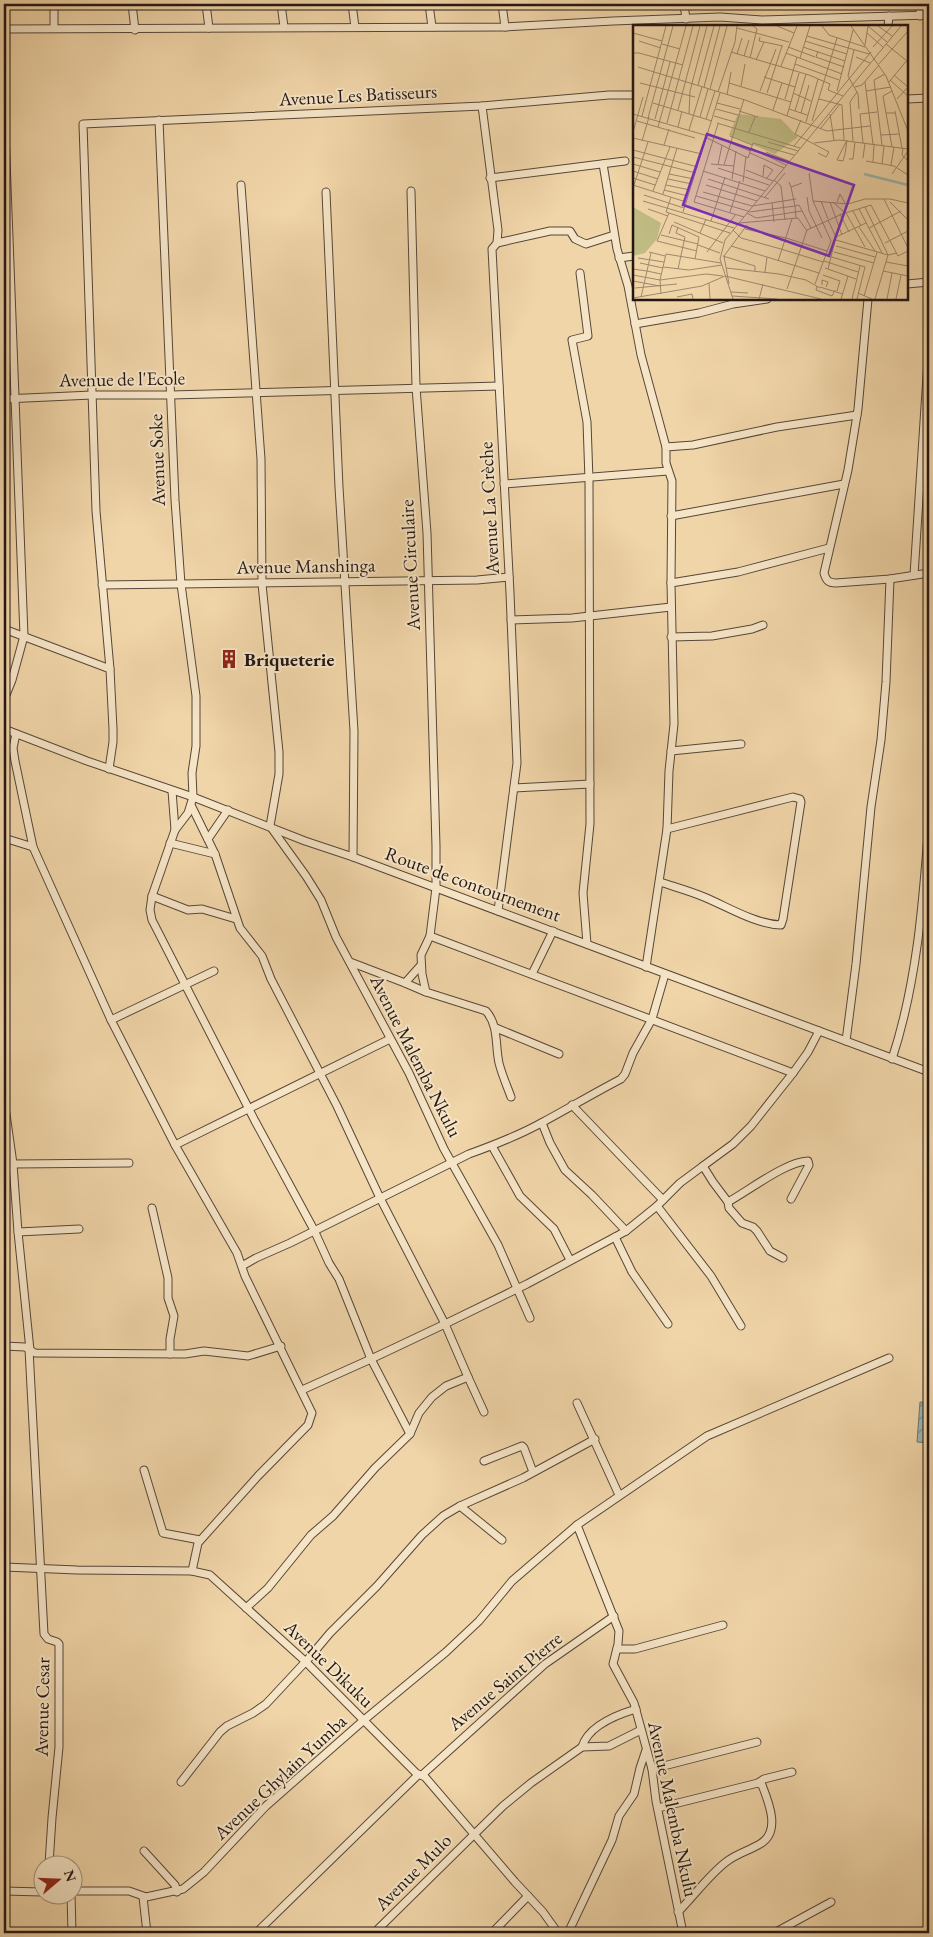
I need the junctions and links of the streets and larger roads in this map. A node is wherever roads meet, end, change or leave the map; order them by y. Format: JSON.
{"nodes":[{"id":1,"x":54,"y":4,"type":"edge"},
{"id":2,"x":132,"y":4,"type":"edge"},
{"id":3,"x":206,"y":4,"type":"edge"},
{"id":4,"x":281,"y":4,"type":"edge"},
{"id":5,"x":352,"y":4,"type":"edge"},
{"id":6,"x":429,"y":4,"type":"edge"},
{"id":7,"x":502,"y":4,"type":"edge"},
{"id":8,"x":684,"y":4,"type":"edge"},
{"id":9,"x":920,"y":4,"type":"edge"},
{"id":10,"x":929,"y":15,"type":"edge"},
{"id":11,"x":889,"y":16,"type":"junction"},
{"id":12,"x":920,"y":16,"type":"junction"},
{"id":13,"x":686,"y":19,"type":"junction"},
{"id":14,"x":888,"y":25,"type":"edge"},
{"id":15,"x":284,"y":27,"type":"junction"},
{"id":16,"x":355,"y":27,"type":"junction"},
{"id":17,"x":432,"y":27,"type":"junction"},
{"id":18,"x":505,"y":27,"type":"junction"},
{"id":19,"x":54,"y":28,"type":"junction"},
{"id":20,"x":209,"y":28,"type":"junction"},
{"id":21,"x":4,"y":29,"type":"edge"},
{"id":22,"x":135,"y":30,"type":"junction"},
{"id":23,"x":633,"y":95,"type":"edge"},
{"id":24,"x":929,"y":98,"type":"edge"},
{"id":25,"x":908,"y":99,"type":"edge"},
{"id":26,"x":4,"y":106,"type":"edge"},
{"id":27,"x":482,"y":106,"type":"junction"},
{"id":28,"x":159,"y":120,"type":"junction"},
{"id":29,"x":625,"y":161,"type":"dead end"},
{"id":30,"x":603,"y":164,"type":"junction"},
{"id":31,"x":490,"y":178,"type":"junction"},
{"id":32,"x":241,"y":185,"type":"dead end"},
{"id":33,"x":411,"y":191,"type":"dead end"},
{"id":34,"x":326,"y":192,"type":"dead end"},
{"id":35,"x":614,"y":235,"type":"junction"},
{"id":36,"x":497,"y":242,"type":"junction"},
{"id":37,"x":633,"y":256,"type":"edge"},
{"id":38,"x":619,"y":258,"type":"junction"},
{"id":39,"x":580,"y":273,"type":"dead end"},
{"id":40,"x":929,"y":282,"type":"edge"},
{"id":41,"x":908,"y":284,"type":"edge"},
{"id":42,"x":760,"y":300,"type":"edge"},
{"id":43,"x":868,"y":300,"type":"edge"},
{"id":44,"x":635,"y":324,"type":"junction"},
{"id":45,"x":929,"y":345,"type":"edge"},
{"id":46,"x":499,"y":386,"type":"junction"},
{"id":47,"x":416,"y":387,"type":"junction"},
{"id":48,"x":336,"y":390,"type":"junction"},
{"id":49,"x":256,"y":393,"type":"junction"},
{"id":50,"x":92,"y":395,"type":"junction"},
{"id":51,"x":171,"y":395,"type":"junction"},
{"id":52,"x":15,"y":398,"type":"junction"},
{"id":53,"x":4,"y":399,"type":"edge"},
{"id":54,"x":857,"y":415,"type":"junction"},
{"id":55,"x":666,"y":447,"type":"junction"},
{"id":56,"x":668,"y":471,"type":"junction"},
{"id":57,"x":589,"y":476,"type":"junction"},
{"id":58,"x":504,"y":484,"type":"junction"},
{"id":59,"x":844,"y":484,"type":"junction"},
{"id":60,"x":672,"y":516,"type":"junction"},
{"id":61,"x":829,"y":548,"type":"junction"},
{"id":62,"x":929,"y":573,"type":"edge"},
{"id":63,"x":914,"y":575,"type":"junction"},
{"id":64,"x":509,"y":577,"type":"junction"},
{"id":65,"x":890,"y":579,"type":"junction"},
{"id":66,"x":427,"y":580,"type":"junction"},
{"id":67,"x":345,"y":582,"type":"junction"},
{"id":68,"x":671,"y":583,"type":"junction"},
{"id":69,"x":181,"y":584,"type":"junction"},
{"id":70,"x":262,"y":584,"type":"junction"},
{"id":71,"x":102,"y":585,"type":"junction"},
{"id":72,"x":671,"y":607,"type":"junction"},
{"id":73,"x":589,"y":616,"type":"junction"},
{"id":74,"x":511,"y":620,"type":"junction"},
{"id":75,"x":763,"y":626,"type":"dead end"},
{"id":76,"x":4,"y":629,"type":"edge"},
{"id":77,"x":24,"y":636,"type":"junction"},
{"id":78,"x":671,"y":637,"type":"junction"},
{"id":79,"x":110,"y":669,"type":"junction"},
{"id":80,"x":4,"y":700,"type":"edge"},
{"id":81,"x":4,"y":729,"type":"edge"},
{"id":82,"x":16,"y":734,"type":"junction"},
{"id":83,"x":742,"y":744,"type":"dead end"},
{"id":84,"x":671,"y":750,"type":"junction"},
{"id":85,"x":109,"y":769,"type":"junction"},
{"id":86,"x":590,"y":784,"type":"junction"},
{"id":87,"x":514,"y":788,"type":"junction"},
{"id":88,"x":172,"y":791,"type":"junction"},
{"id":89,"x":193,"y":797,"type":"junction"},
{"id":90,"x":191,"y":805,"type":"junction"},
{"id":91,"x":228,"y":810,"type":"junction"},
{"id":92,"x":929,"y":822,"type":"edge"},
{"id":93,"x":270,"y":826,"type":"junction"},
{"id":94,"x":175,"y":830,"type":"junction"},
{"id":95,"x":667,"y":830,"type":"junction"},
{"id":96,"x":4,"y":838,"type":"edge"},
{"id":97,"x":208,"y":840,"type":"junction"},
{"id":98,"x":170,"y":843,"type":"junction"},
{"id":99,"x":33,"y":847,"type":"junction"},
{"id":100,"x":215,"y":854,"type":"junction"},
{"id":101,"x":353,"y":857,"type":"junction"},
{"id":102,"x":660,"y":882,"type":"junction"},
{"id":103,"x":436,"y":888,"type":"junction"},
{"id":104,"x":152,"y":896,"type":"junction"},
{"id":105,"x":498,"y":911,"type":"junction"},
{"id":106,"x":236,"y":919,"type":"junction"},
{"id":107,"x":553,"y":931,"type":"junction"},
{"id":108,"x":430,"y":936,"type":"junction"},
{"id":109,"x":587,"y":944,"type":"junction"},
{"id":110,"x":350,"y":962,"type":"junction"},
{"id":111,"x":421,"y":965,"type":"junction"},
{"id":112,"x":646,"y":967,"type":"junction"},
{"id":113,"x":214,"y":972,"type":"dead end"},
{"id":114,"x":532,"y":974,"type":"junction"},
{"id":115,"x":666,"y":974,"type":"junction"},
{"id":116,"x":405,"y":983,"type":"junction"},
{"id":117,"x":184,"y":985,"type":"junction"},
{"id":118,"x":426,"y":992,"type":"junction"},
{"id":119,"x":652,"y":1018,"type":"junction"},
{"id":120,"x":111,"y":1020,"type":"junction"},
{"id":121,"x":496,"y":1028,"type":"junction"},
{"id":122,"x":819,"y":1031,"type":"junction"},
{"id":123,"x":390,"y":1039,"type":"junction"},
{"id":124,"x":846,"y":1042,"type":"junction"},
{"id":125,"x":559,"y":1054,"type":"dead end"},
{"id":126,"x":892,"y":1058,"type":"junction"},
{"id":127,"x":929,"y":1072,"type":"edge"},
{"id":128,"x":793,"y":1073,"type":"junction"},
{"id":129,"x":319,"y":1074,"type":"junction"},
{"id":130,"x":511,"y":1097,"type":"dead end"},
{"id":131,"x":4,"y":1100,"type":"edge"},
{"id":132,"x":572,"y":1105,"type":"junction"},
{"id":133,"x":249,"y":1109,"type":"junction"},
{"id":134,"x":542,"y":1123,"type":"junction"},
{"id":135,"x":175,"y":1144,"type":"junction"},
{"id":136,"x":492,"y":1146,"type":"junction"},
{"id":137,"x":129,"y":1163,"type":"dead end"},
{"id":138,"x":453,"y":1163,"type":"junction"},
{"id":139,"x":13,"y":1164,"type":"junction"},
{"id":140,"x":703,"y":1166,"type":"junction"},
{"id":141,"x":380,"y":1198,"type":"junction"},
{"id":142,"x":791,"y":1199,"type":"dead end"},
{"id":143,"x":663,"y":1200,"type":"junction"},
{"id":144,"x":728,"y":1202,"type":"junction"},
{"id":145,"x":657,"y":1206,"type":"junction"},
{"id":146,"x":152,"y":1208,"type":"dead end"},
{"id":147,"x":79,"y":1229,"type":"dead end"},
{"id":148,"x":314,"y":1230,"type":"junction"},
{"id":149,"x":626,"y":1231,"type":"junction"},
{"id":150,"x":18,"y":1232,"type":"junction"},
{"id":151,"x":615,"y":1237,"type":"junction"},
{"id":152,"x":783,"y":1258,"type":"dead end"},
{"id":153,"x":570,"y":1260,"type":"junction"},
{"id":154,"x":242,"y":1266,"type":"junction"},
{"id":155,"x":516,"y":1288,"type":"junction"},
{"id":156,"x":530,"y":1318,"type":"dead end"},
{"id":157,"x":445,"y":1324,"type":"junction"},
{"id":158,"x":668,"y":1324,"type":"dead end"},
{"id":159,"x":741,"y":1326,"type":"dead end"},
{"id":160,"x":4,"y":1346,"type":"edge"},
{"id":161,"x":281,"y":1346,"type":"junction"},
{"id":162,"x":30,"y":1350,"type":"junction"},
{"id":163,"x":170,"y":1354,"type":"junction"},
{"id":164,"x":889,"y":1358,"type":"dead end"},
{"id":165,"x":372,"y":1359,"type":"junction"},
{"id":166,"x":468,"y":1377,"type":"junction"},
{"id":167,"x":302,"y":1390,"type":"junction"},
{"id":168,"x":578,"y":1403,"type":"dead end"},
{"id":169,"x":484,"y":1412,"type":"dead end"},
{"id":170,"x":410,"y":1434,"type":"junction"},
{"id":171,"x":595,"y":1439,"type":"junction"},
{"id":172,"x":484,"y":1462,"type":"dead end"},
{"id":173,"x":144,"y":1470,"type":"dead end"},
{"id":174,"x":534,"y":1472,"type":"junction"},
{"id":175,"x":619,"y":1495,"type":"junction"},
{"id":176,"x":460,"y":1506,"type":"junction"},
{"id":177,"x":577,"y":1525,"type":"junction"},
{"id":178,"x":200,"y":1540,"type":"junction"},
{"id":179,"x":502,"y":1540,"type":"dead end"},
{"id":180,"x":4,"y":1567,"type":"edge"},
{"id":181,"x":41,"y":1569,"type":"junction"},
{"id":182,"x":192,"y":1571,"type":"junction"},
{"id":183,"x":246,"y":1608,"type":"junction"},
{"id":184,"x":614,"y":1616,"type":"junction"},
{"id":185,"x":723,"y":1625,"type":"dead end"},
{"id":186,"x":617,"y":1649,"type":"junction"},
{"id":187,"x":306,"y":1662,"type":"junction"},
{"id":188,"x":636,"y":1709,"type":"junction"},
{"id":189,"x":364,"y":1720,"type":"junction"},
{"id":190,"x":640,"y":1730,"type":"junction"},
{"id":191,"x":757,"y":1742,"type":"dead end"},
{"id":192,"x":582,"y":1747,"type":"junction"},
{"id":193,"x":646,"y":1750,"type":"junction"},
{"id":194,"x":652,"y":1769,"type":"junction"},
{"id":195,"x":792,"y":1772,"type":"dead end"},
{"id":196,"x":420,"y":1775,"type":"junction"},
{"id":197,"x":181,"y":1782,"type":"dead end"},
{"id":198,"x":758,"y":1783,"type":"junction"},
{"id":199,"x":658,"y":1808,"type":"junction"},
{"id":200,"x":474,"y":1834,"type":"junction"},
{"id":201,"x":144,"y":1851,"type":"dead end"},
{"id":202,"x":50,"y":1854,"type":"edge"},
{"id":203,"x":4,"y":1891,"type":"edge"},
{"id":204,"x":82,"y":1891,"type":"edge"},
{"id":205,"x":32,"y":1892,"type":"edge"},
{"id":206,"x":177,"y":1892,"type":"junction"},
{"id":207,"x":528,"y":1896,"type":"junction"},
{"id":208,"x":143,"y":1897,"type":"junction"},
{"id":209,"x":831,"y":1902,"type":"dead end"},
{"id":210,"x":71,"y":1904,"type":"edge"},
{"id":211,"x":678,"y":1912,"type":"junction"},
{"id":212,"x":682,"y":1931,"type":"edge"},
{"id":213,"x":72,"y":1933,"type":"edge"},
{"id":214,"x":147,"y":1933,"type":"edge"},
{"id":215,"x":256,"y":1933,"type":"edge"},
{"id":216,"x":374,"y":1933,"type":"edge"},
{"id":217,"x":492,"y":1933,"type":"edge"},
{"id":218,"x":558,"y":1933,"type":"edge"},
{"id":219,"x":568,"y":1933,"type":"edge"},
{"id":220,"x":674,"y":1933,"type":"edge"},
{"id":221,"x":774,"y":1933,"type":"edge"}],
"edges":[{"from":1,"to":19,"type":"street"},
{"from":2,"to":22,"type":"street"},
{"from":3,"to":20,"type":"street"},
{"from":4,"to":15,"type":"street"},
{"from":5,"to":16,"type":"street"},
{"from":6,"to":17,"type":"street"},
{"from":7,"to":18,"type":"street"},
{"from":8,"to":13,"type":"street"},
{"from":9,"to":12,"type":"street"},
{"from":10,"to":12,"type":"street"},
{"from":11,"to":12,"type":"street"},
{"from":11,"to":13,"type":"street"},
{"from":11,"to":14,"type":"street"},
{"from":13,"to":18,"type":"street"},
{"from":15,"to":16,"type":"street"},
{"from":15,"to":20,"type":"street"},
{"from":16,"to":17,"type":"street"},
{"from":17,"to":18,"type":"street"},
{"from":19,"to":21,"type":"street"},
{"from":19,"to":22,"type":"street"},
{"from":20,"to":22,"type":"street"},
{"from":23,"to":27,"type":"street","name":"Avenue Les Batisseurs"},
{"from":24,"to":25,"type":"street"},
{"from":26,"to":52,"type":"street"},
{"from":27,"to":28,"type":"street","name":"Avenue Les Batisseurs"},
{"from":27,"to":31,"type":"street","name":"Avenue La Crèche"},
{"from":28,"to":50,"type":"street","name":"Avenue Les Batisseurs"},
{"from":28,"to":51,"type":"street","name":"Avenue Soke"},
{"from":29,"to":30,"type":"street"},
{"from":30,"to":31,"type":"street"},
{"from":30,"to":35,"type":"street"},
{"from":31,"to":36,"type":"street","name":"Avenue La Crèche"},
{"from":32,"to":49,"type":"street"},
{"from":33,"to":47,"type":"street","name":"Avenue Circulaire"},
{"from":34,"to":48,"type":"street"},
{"from":35,"to":36,"type":"street"},
{"from":35,"to":38,"type":"street"},
{"from":36,"to":46,"type":"street","name":"Avenue La Crèche"},
{"from":37,"to":38,"type":"street"},
{"from":38,"to":44,"type":"street"},
{"from":39,"to":57,"type":"street"},
{"from":40,"to":41,"type":"street"},
{"from":42,"to":44,"type":"street"},
{"from":43,"to":54,"type":"street"},
{"from":44,"to":55,"type":"street"},
{"from":45,"to":63,"type":"street"},
{"from":46,"to":47,"type":"street","name":"Avenue de l'Ecole"},
{"from":46,"to":58,"type":"street","name":"Avenue La Crèche"},
{"from":47,"to":48,"type":"street","name":"Avenue de l'Ecole"},
{"from":47,"to":66,"type":"street","name":"Avenue Circulaire"},
{"from":48,"to":49,"type":"street","name":"Avenue de l'Ecole"},
{"from":48,"to":67,"type":"street"},
{"from":49,"to":51,"type":"street","name":"Avenue de l'Ecole"},
{"from":49,"to":70,"type":"street"},
{"from":50,"to":51,"type":"street","name":"Avenue de l'Ecole"},
{"from":50,"to":52,"type":"street","name":"Avenue de l'Ecole"},
{"from":50,"to":71,"type":"street"},
{"from":51,"to":69,"type":"street","name":"Avenue Soke"},
{"from":52,"to":53,"type":"street","name":"Avenue de l'Ecole"},
{"from":52,"to":77,"type":"street"},
{"from":54,"to":55,"type":"street"},
{"from":54,"to":59,"type":"street"},
{"from":55,"to":56,"type":"street"},
{"from":56,"to":57,"type":"street"},
{"from":56,"to":60,"type":"street"},
{"from":57,"to":58,"type":"street"},
{"from":57,"to":73,"type":"street"},
{"from":58,"to":64,"type":"street","name":"Avenue La Crèche"},
{"from":59,"to":60,"type":"street"},
{"from":59,"to":61,"type":"street"},
{"from":60,"to":68,"type":"street"},
{"from":61,"to":65,"type":"street"},
{"from":61,"to":68,"type":"street"},
{"from":62,"to":63,"type":"street"},
{"from":63,"to":65,"type":"street"},
{"from":64,"to":66,"type":"street","name":"Avenue Manshinga"},
{"from":64,"to":74,"type":"street","name":"Avenue La Crèche"},
{"from":65,"to":124,"type":"street"},
{"from":66,"to":67,"type":"street","name":"Avenue Manshinga"},
{"from":66,"to":103,"type":"street","name":"Avenue Circulaire"},
{"from":67,"to":70,"type":"street","name":"Avenue Manshinga"},
{"from":67,"to":101,"type":"street"},
{"from":68,"to":72,"type":"street"},
{"from":69,"to":70,"type":"street","name":"Avenue Manshinga"},
{"from":69,"to":71,"type":"street","name":"Avenue Manshinga"},
{"from":69,"to":89,"type":"street","name":"Avenue Soke"},
{"from":70,"to":93,"type":"street"},
{"from":71,"to":79,"type":"street"},
{"from":72,"to":73,"type":"street"},
{"from":72,"to":78,"type":"street"},
{"from":73,"to":74,"type":"street"},
{"from":73,"to":86,"type":"street"},
{"from":74,"to":87,"type":"street","name":"Avenue La Crèche"},
{"from":75,"to":78,"type":"street"},
{"from":76,"to":77,"type":"street"},
{"from":77,"to":79,"type":"street"},
{"from":77,"to":80,"type":"street"},
{"from":78,"to":84,"type":"street"},
{"from":79,"to":85,"type":"street"},
{"from":81,"to":82,"type":"street","name":"Route de contournement"},
{"from":82,"to":85,"type":"street","name":"Route de contournement"},
{"from":82,"to":99,"type":"street"},
{"from":83,"to":84,"type":"street"},
{"from":84,"to":95,"type":"street"},
{"from":85,"to":88,"type":"street","name":"Route de contournement"},
{"from":86,"to":87,"type":"street"},
{"from":86,"to":109,"type":"street"},
{"from":87,"to":105,"type":"street","name":"Avenue La Crèche"},
{"from":88,"to":89,"type":"street","name":"Route de contournement"},
{"from":88,"to":94,"type":"street"},
{"from":89,"to":90,"type":"street","name":"Avenue Soke"},
{"from":89,"to":91,"type":"street","name":"Route de contournement"},
{"from":90,"to":94,"type":"street","name":"Avenue Soke"},
{"from":90,"to":97,"type":"street"},
{"from":91,"to":93,"type":"street","name":"Route de contournement"},
{"from":91,"to":97,"type":"street"},
{"from":92,"to":126,"type":"street"},
{"from":93,"to":101,"type":"street","name":"Route de contournement"},
{"from":93,"to":110,"type":"street","name":"Avenue Malemba Nkulu"},
{"from":94,"to":98,"type":"street"},
{"from":95,"to":102,"type":"street"},
{"from":95,"to":102,"type":"street"},
{"from":96,"to":99,"type":"street"},
{"from":97,"to":100,"type":"street"},
{"from":98,"to":100,"type":"street"},
{"from":98,"to":104,"type":"street"},
{"from":99,"to":120,"type":"street"},
{"from":100,"to":106,"type":"street"},
{"from":101,"to":103,"type":"street","name":"Route de contournement"},
{"from":102,"to":112,"type":"street"},
{"from":103,"to":105,"type":"street","name":"Route de contournement"},
{"from":103,"to":108,"type":"street","name":"Avenue Circulaire"},
{"from":104,"to":106,"type":"street"},
{"from":104,"to":117,"type":"street"},
{"from":105,"to":107,"type":"street","name":"Route de contournement"},
{"from":106,"to":129,"type":"street"},
{"from":107,"to":109,"type":"street","name":"Route de contournement"},
{"from":107,"to":114,"type":"street"},
{"from":108,"to":111,"type":"street","name":"Avenue Malemba Nkulu"},
{"from":108,"to":114,"type":"street"},
{"from":109,"to":112,"type":"street","name":"Route de contournement"},
{"from":110,"to":116,"type":"street"},
{"from":110,"to":123,"type":"street","name":"Avenue Malemba Nkulu"},
{"from":111,"to":116,"type":"street"},
{"from":111,"to":118,"type":"street","name":"Avenue Malemba Nkulu"},
{"from":112,"to":115,"type":"street","name":"Route de contournement"},
{"from":113,"to":117,"type":"street"},
{"from":114,"to":119,"type":"street"},
{"from":115,"to":119,"type":"street"},
{"from":115,"to":122,"type":"street","name":"Route de contournement"},
{"from":116,"to":118,"type":"street"},
{"from":117,"to":120,"type":"street"},
{"from":117,"to":133,"type":"street"},
{"from":118,"to":121,"type":"street"},
{"from":119,"to":128,"type":"street"},
{"from":119,"to":132,"type":"street"},
{"from":120,"to":135,"type":"street"},
{"from":121,"to":125,"type":"street"},
{"from":121,"to":130,"type":"street"},
{"from":122,"to":124,"type":"street","name":"Route de contournement"},
{"from":122,"to":128,"type":"street"},
{"from":123,"to":129,"type":"street"},
{"from":123,"to":138,"type":"street","name":"Avenue Malemba Nkulu"},
{"from":124,"to":126,"type":"street","name":"Route de contournement"},
{"from":126,"to":127,"type":"street","name":"Route de contournement"},
{"from":128,"to":140,"type":"street"},
{"from":129,"to":133,"type":"street"},
{"from":129,"to":141,"type":"street"},
{"from":131,"to":139,"type":"street","name":"Avenue Cesar"},
{"from":132,"to":134,"type":"street"},
{"from":132,"to":143,"type":"street"},
{"from":133,"to":135,"type":"street"},
{"from":133,"to":148,"type":"street"},
{"from":134,"to":136,"type":"street"},
{"from":134,"to":149,"type":"street"},
{"from":135,"to":154,"type":"street"},
{"from":136,"to":138,"type":"street"},
{"from":136,"to":153,"type":"street"},
{"from":137,"to":139,"type":"street"},
{"from":138,"to":141,"type":"street"},
{"from":138,"to":155,"type":"street","name":"Avenue Malemba Nkulu"},
{"from":139,"to":150,"type":"street","name":"Avenue Cesar"},
{"from":140,"to":143,"type":"street"},
{"from":140,"to":144,"type":"street"},
{"from":141,"to":148,"type":"street"},
{"from":141,"to":157,"type":"street"},
{"from":142,"to":144,"type":"street"},
{"from":143,"to":145,"type":"street"},
{"from":144,"to":152,"type":"street"},
{"from":145,"to":149,"type":"street"},
{"from":145,"to":159,"type":"street"},
{"from":146,"to":163,"type":"street"},
{"from":147,"to":150,"type":"street"},
{"from":148,"to":154,"type":"street"},
{"from":148,"to":165,"type":"street"},
{"from":149,"to":151,"type":"street"},
{"from":150,"to":162,"type":"street","name":"Avenue Cesar"},
{"from":151,"to":153,"type":"street"},
{"from":151,"to":158,"type":"street"},
{"from":153,"to":155,"type":"street"},
{"from":154,"to":161,"type":"street"},
{"from":155,"to":156,"type":"street","name":"Avenue Malemba Nkulu"},
{"from":155,"to":157,"type":"street"},
{"from":157,"to":165,"type":"street"},
{"from":157,"to":166,"type":"street"},
{"from":160,"to":162,"type":"street"},
{"from":161,"to":163,"type":"street"},
{"from":161,"to":167,"type":"street"},
{"from":162,"to":163,"type":"street"},
{"from":162,"to":181,"type":"street","name":"Avenue Cesar"},
{"from":164,"to":175,"type":"street","name":"Avenue Ghylain Yumba"},
{"from":165,"to":167,"type":"street"},
{"from":165,"to":170,"type":"street"},
{"from":166,"to":169,"type":"street"},
{"from":166,"to":170,"type":"street"},
{"from":167,"to":178,"type":"street"},
{"from":168,"to":171,"type":"street"},
{"from":170,"to":183,"type":"street"},
{"from":171,"to":174,"type":"street"},
{"from":171,"to":175,"type":"street"},
{"from":172,"to":174,"type":"street"},
{"from":173,"to":178,"type":"street"},
{"from":174,"to":176,"type":"street"},
{"from":175,"to":177,"type":"street","name":"Avenue Ghylain Yumba"},
{"from":176,"to":179,"type":"street"},
{"from":176,"to":187,"type":"street"},
{"from":177,"to":184,"type":"street","name":"Avenue Malemba Nkulu"},
{"from":177,"to":189,"type":"street","name":"Avenue Ghylain Yumba"},
{"from":178,"to":182,"type":"street"},
{"from":180,"to":181,"type":"street","name":"Avenue Dikuku"},
{"from":181,"to":182,"type":"street","name":"Avenue Dikuku"},
{"from":181,"to":202,"type":"street","name":"Avenue Cesar"},
{"from":182,"to":183,"type":"street","name":"Avenue Dikuku"},
{"from":183,"to":187,"type":"street","name":"Avenue Dikuku"},
{"from":184,"to":186,"type":"street","name":"Avenue Malemba Nkulu"},
{"from":184,"to":196,"type":"street","name":"Avenue Saint Pierre"},
{"from":185,"to":186,"type":"street"},
{"from":186,"to":188,"type":"street","name":"Avenue Malemba Nkulu"},
{"from":187,"to":189,"type":"street","name":"Avenue Dikuku"},
{"from":187,"to":197,"type":"street"},
{"from":188,"to":190,"type":"street","name":"Avenue Malemba Nkulu"},
{"from":188,"to":192,"type":"street","name":"Avenue Mulo"},
{"from":189,"to":196,"type":"street","name":"Avenue Dikuku"},
{"from":189,"to":206,"type":"street","name":"Avenue Ghylain Yumba"},
{"from":190,"to":192,"type":"street"},
{"from":190,"to":193,"type":"street","name":"Avenue Malemba Nkulu"},
{"from":191,"to":194,"type":"street"},
{"from":192,"to":200,"type":"street","name":"Avenue Mulo"},
{"from":193,"to":194,"type":"street","name":"Avenue Malemba Nkulu"},
{"from":193,"to":219,"type":"street"},
{"from":194,"to":199,"type":"street","name":"Avenue Malemba Nkulu"},
{"from":195,"to":198,"type":"street"},
{"from":196,"to":200,"type":"street","name":"Avenue Dikuku"},
{"from":196,"to":215,"type":"street","name":"Avenue Saint Pierre"},
{"from":198,"to":199,"type":"street"},
{"from":198,"to":211,"type":"street"},
{"from":199,"to":211,"type":"street","name":"Avenue Malemba Nkulu"},
{"from":200,"to":207,"type":"street","name":"Avenue Dikuku"},
{"from":200,"to":216,"type":"street","name":"Avenue Mulo"},
{"from":201,"to":206,"type":"street"},
{"from":203,"to":205,"type":"street"},
{"from":204,"to":208,"type":"street"},
{"from":206,"to":208,"type":"street"},
{"from":207,"to":217,"type":"street"},
{"from":207,"to":218,"type":"street","name":"Avenue Dikuku"},
{"from":208,"to":214,"type":"street"},
{"from":209,"to":221,"type":"street"},
{"from":210,"to":213,"type":"street"},
{"from":211,"to":212,"type":"street","name":"Avenue Malemba Nkulu"},
{"from":212,"to":220,"type":"street"}]}
